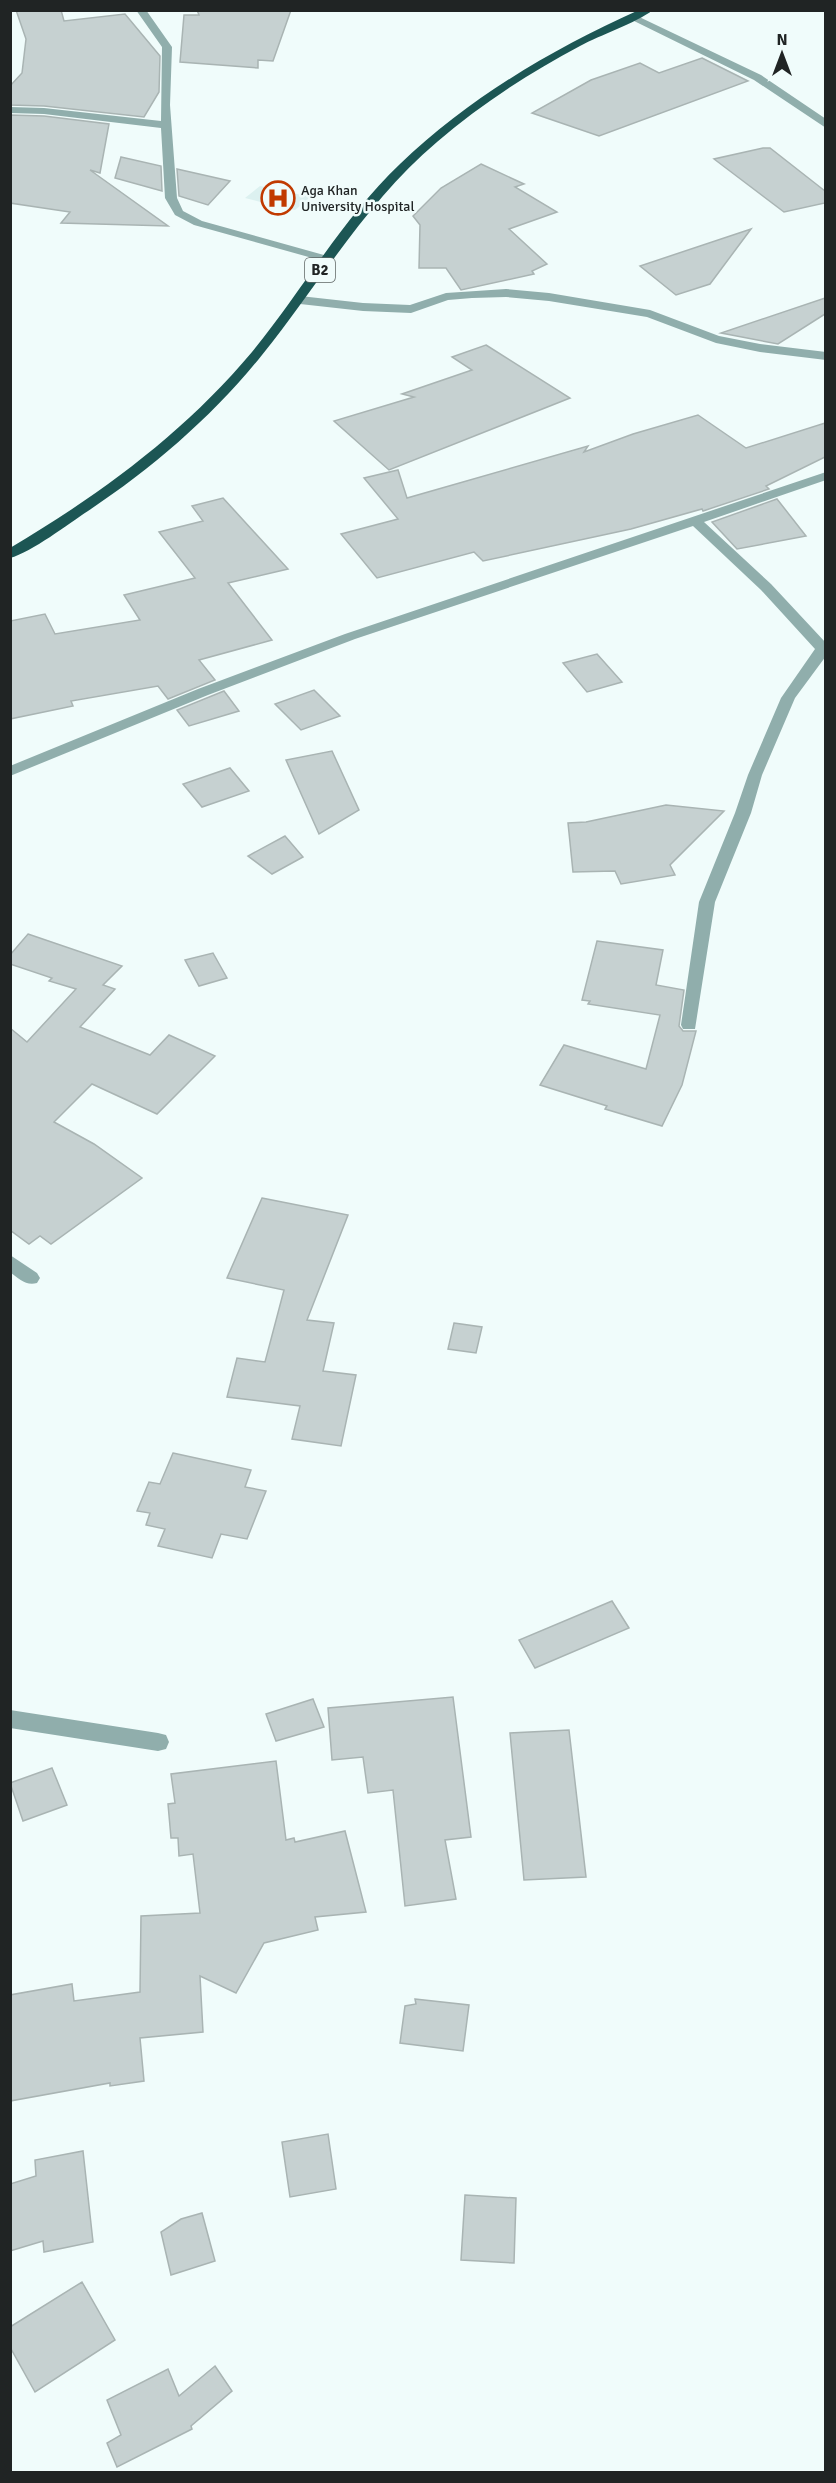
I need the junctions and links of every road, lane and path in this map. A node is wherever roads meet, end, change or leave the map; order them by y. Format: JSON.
{"nodes":[{"id":1,"x":141,"y":10,"type":"edge"},
{"id":2,"x":648,"y":10,"type":"edge"},
{"id":3,"x":633,"y":17,"type":"junction"},
{"id":4,"x":10,"y":110,"type":"edge"},
{"id":5,"x":167,"y":125,"type":"junction"},
{"id":6,"x":825,"y":125,"type":"edge"},
{"id":7,"x":327,"y":259,"type":"junction"},
{"id":8,"x":300,"y":300,"type":"junction"},
{"id":9,"x":825,"y":356,"type":"edge"},
{"id":10,"x":825,"y":476,"type":"edge"},
{"id":11,"x":697,"y":522,"type":"junction"},
{"id":12,"x":10,"y":554,"type":"edge"},
{"id":13,"x":824,"y":650,"type":"edge"},
{"id":14,"x":10,"y":772,"type":"edge"},
{"id":15,"x":689,"y":1025,"type":"dead end"},
{"id":16,"x":10,"y":1262,"type":"edge"},
{"id":17,"x":30,"y":1278,"type":"dead end"},
{"id":18,"x":10,"y":1719,"type":"edge"},
{"id":19,"x":158,"y":1742,"type":"dead end"}],
"edges":[{"from":1,"to":5,"type":"street"},
{"from":2,"to":3,"type":"highway","number":"B2"},
{"from":3,"to":6,"type":"street"},
{"from":3,"to":7,"type":"highway","number":"B2"},
{"from":4,"to":5,"type":"street"},
{"from":5,"to":7,"type":"street"},
{"from":7,"to":8,"type":"highway","number":"B2"},
{"from":8,"to":9,"type":"street"},
{"from":8,"to":12,"type":"highway","number":"B2"},
{"from":10,"to":11,"type":"street"},
{"from":11,"to":13,"type":"street"},
{"from":11,"to":14,"type":"street"},
{"from":13,"to":15,"type":"street"},
{"from":16,"to":17,"type":"street"},
{"from":18,"to":19,"type":"street"}]}
